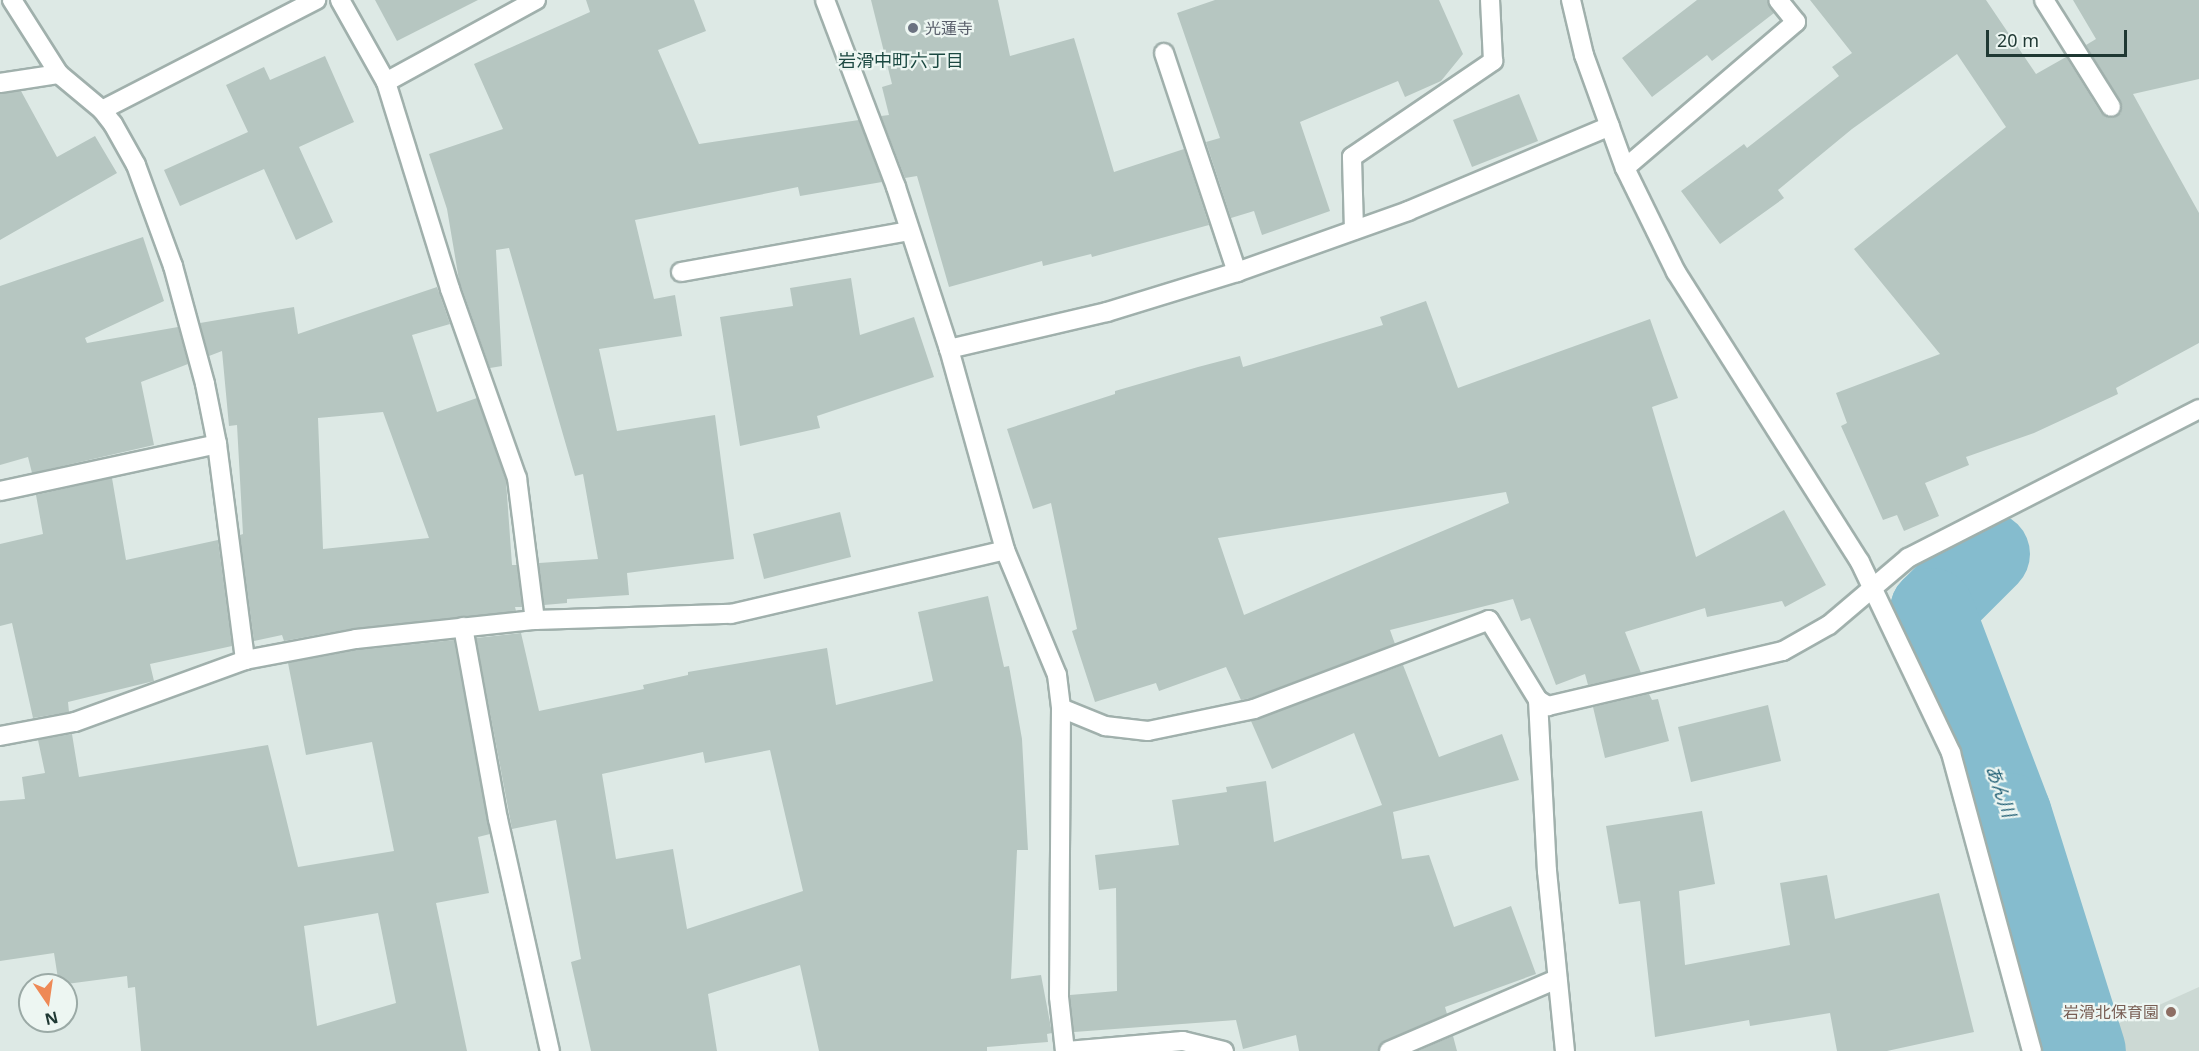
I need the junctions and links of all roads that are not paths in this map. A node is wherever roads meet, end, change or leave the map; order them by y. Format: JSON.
{"nodes":[{"id":1,"x":12,"y":0,"type":"edge"},
{"id":2,"x":316,"y":0,"type":"edge"},
{"id":3,"x":340,"y":0,"type":"edge"},
{"id":4,"x":536,"y":0,"type":"edge"},
{"id":5,"x":825,"y":0,"type":"edge"},
{"id":6,"x":1490,"y":0,"type":"edge"},
{"id":7,"x":1571,"y":0,"type":"edge"},
{"id":8,"x":1778,"y":0,"type":"edge"},
{"id":9,"x":2044,"y":0,"type":"edge"},
{"id":10,"x":1164,"y":53,"type":"dead end"},
{"id":11,"x":59,"y":74,"type":"junction"},
{"id":12,"x":386,"y":82,"type":"junction"},
{"id":13,"x":0,"y":83,"type":"edge"},
{"id":14,"x":2111,"y":107,"type":"dead end"},
{"id":15,"x":102,"y":110,"type":"junction"},
{"id":16,"x":1610,"y":126,"type":"junction"},
{"id":17,"x":1625,"y":168,"type":"junction"},
{"id":18,"x":1354,"y":230,"type":"junction"},
{"id":19,"x":909,"y":231,"type":"junction"},
{"id":20,"x":681,"y":272,"type":"dead end"},
{"id":21,"x":1237,"y":272,"type":"junction"},
{"id":22,"x":949,"y":348,"type":"junction"},
{"id":23,"x":2199,"y":408,"type":"edge"},
{"id":24,"x":217,"y":444,"type":"junction"},
{"id":25,"x":0,"y":491,"type":"edge"},
{"id":26,"x":1005,"y":550,"type":"junction"},
{"id":27,"x":1873,"y":587,"type":"junction"},
{"id":28,"x":535,"y":620,"type":"junction"},
{"id":29,"x":463,"y":627,"type":"junction"},
{"id":30,"x":245,"y":660,"type":"junction"},
{"id":31,"x":1538,"y":700,"type":"junction"},
{"id":32,"x":1061,"y":708,"type":"junction"},
{"id":33,"x":0,"y":736,"type":"edge"},
{"id":34,"x":1557,"y":979,"type":"junction"},
{"id":35,"x":550,"y":1051,"type":"edge"},
{"id":36,"x":1066,"y":1051,"type":"edge"},
{"id":37,"x":1224,"y":1051,"type":"edge"},
{"id":38,"x":1389,"y":1051,"type":"edge"},
{"id":39,"x":1565,"y":1051,"type":"edge"},
{"id":40,"x":2032,"y":1051,"type":"edge"}],
"edges":[{"from":1,"to":11,"type":"street"},
{"from":2,"to":15,"type":"street"},
{"from":3,"to":12,"type":"street"},
{"from":4,"to":12,"type":"street"},
{"from":5,"to":19,"type":"street"},
{"from":6,"to":18,"type":"street"},
{"from":7,"to":16,"type":"street"},
{"from":8,"to":17,"type":"street"},
{"from":9,"to":14,"type":"street"},
{"from":10,"to":21,"type":"street"},
{"from":11,"to":13,"type":"street"},
{"from":11,"to":15,"type":"street"},
{"from":12,"to":28,"type":"street"},
{"from":15,"to":24,"type":"street"},
{"from":16,"to":17,"type":"street"},
{"from":16,"to":18,"type":"street"},
{"from":17,"to":27,"type":"street"},
{"from":18,"to":21,"type":"street"},
{"from":19,"to":20,"type":"street"},
{"from":19,"to":22,"type":"street"},
{"from":21,"to":22,"type":"street"},
{"from":22,"to":26,"type":"street"},
{"from":23,"to":27,"type":"street"},
{"from":24,"to":25,"type":"street"},
{"from":24,"to":30,"type":"street"},
{"from":26,"to":28,"type":"street"},
{"from":26,"to":32,"type":"street"},
{"from":27,"to":31,"type":"street"},
{"from":27,"to":40,"type":"street"},
{"from":28,"to":29,"type":"street"},
{"from":29,"to":30,"type":"street"},
{"from":29,"to":35,"type":"street"},
{"from":30,"to":33,"type":"street"},
{"from":31,"to":32,"type":"street"},
{"from":31,"to":34,"type":"street"},
{"from":32,"to":36,"type":"street"},
{"from":34,"to":38,"type":"street"},
{"from":34,"to":39,"type":"street"},
{"from":36,"to":37,"type":"street"}]}
